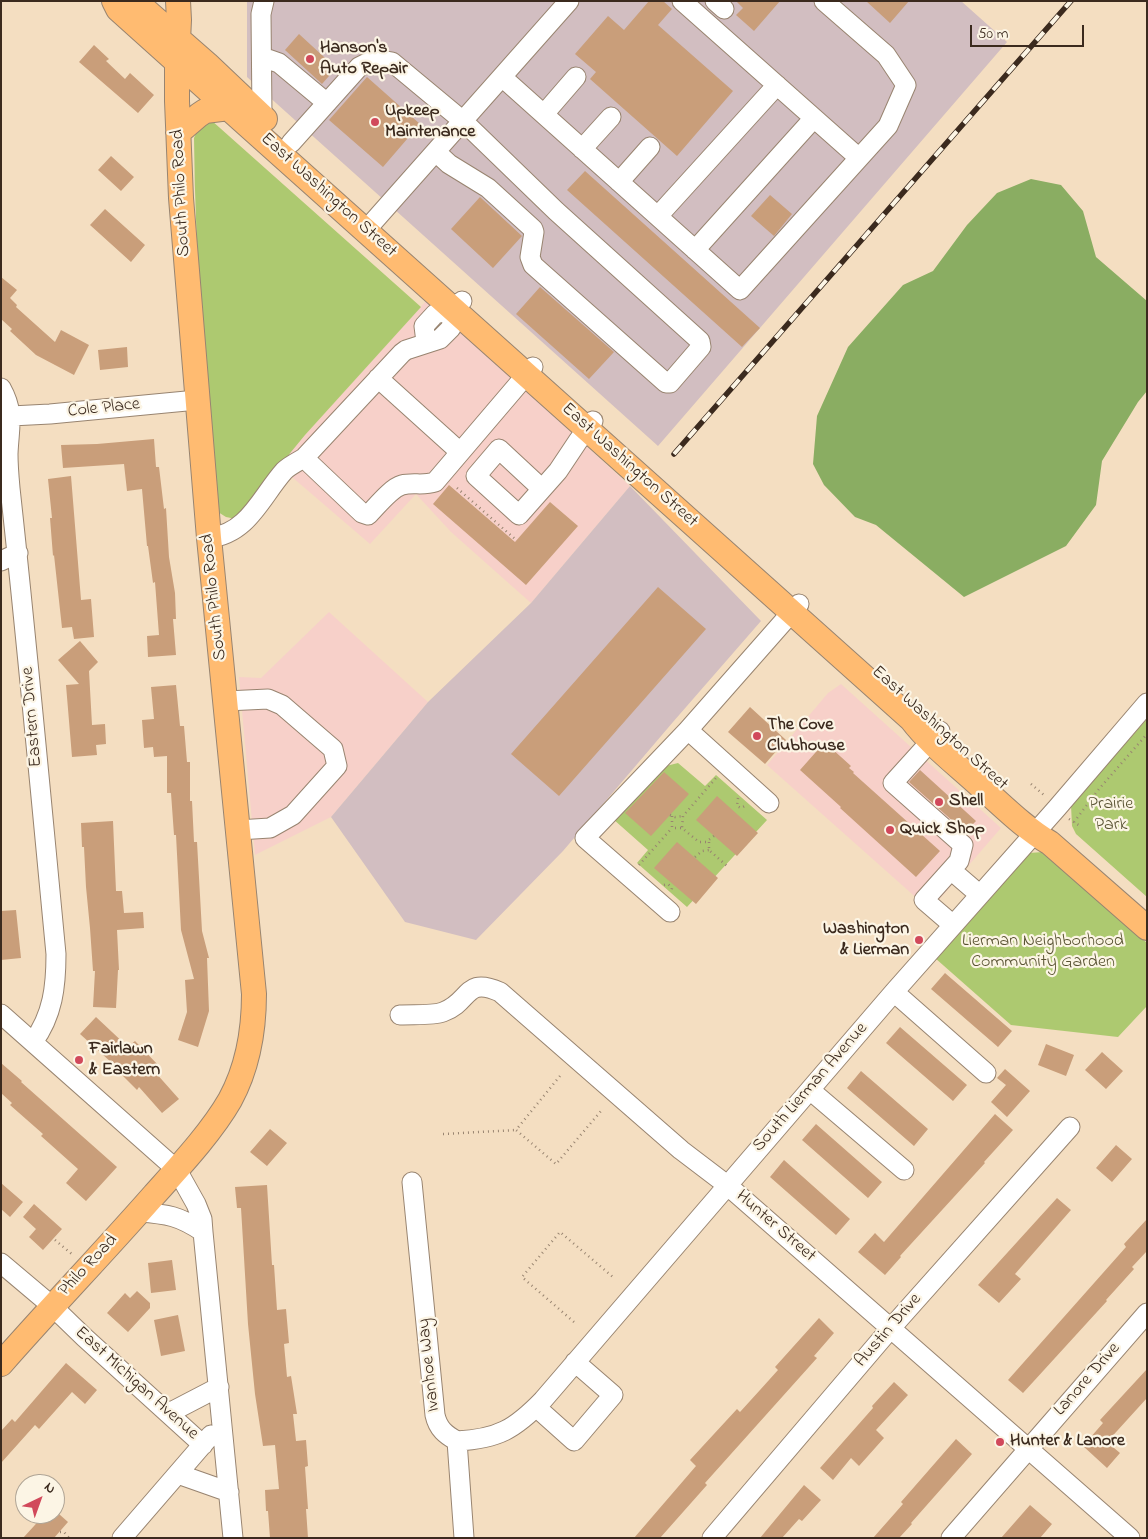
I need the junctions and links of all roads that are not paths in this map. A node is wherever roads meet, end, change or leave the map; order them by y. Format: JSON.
{"nodes":[{"id":1,"x":114,"y":1,"type":"edge"},
{"id":2,"x":135,"y":1,"type":"edge"},
{"id":3,"x":178,"y":1,"type":"edge"},
{"id":4,"x":264,"y":1,"type":"edge"},
{"id":5,"x":682,"y":1,"type":"edge"},
{"id":6,"x":824,"y":1,"type":"edge"},
{"id":7,"x":558,"y":5,"type":"edge"},
{"id":8,"x":178,"y":39,"type":"junction"},
{"id":9,"x":262,"y":56,"type":"junction"},
{"id":10,"x":177,"y":62,"type":"junction"},
{"id":11,"x":502,"y":77,"type":"junction"},
{"id":12,"x":576,"y":78,"type":"dead end"},
{"id":13,"x":777,"y":85,"type":"junction"},
{"id":14,"x":326,"y":103,"type":"junction"},
{"id":15,"x":229,"y":108,"type":"junction"},
{"id":16,"x":544,"y":114,"type":"junction"},
{"id":17,"x":611,"y":116,"type":"dead end"},
{"id":18,"x":814,"y":118,"type":"junction"},
{"id":19,"x":463,"y":121,"type":"junction"},
{"id":20,"x":257,"y":122,"type":"junction"},
{"id":21,"x":178,"y":133,"type":"junction"},
{"id":22,"x":291,"y":142,"type":"junction"},
{"id":23,"x":650,"y":147,"type":"dead end"},
{"id":24,"x":582,"y":149,"type":"junction"},
{"id":25,"x":436,"y":152,"type":"junction"},
{"id":26,"x":859,"y":158,"type":"junction"},
{"id":27,"x":620,"y":182,"type":"junction"},
{"id":28,"x":658,"y":216,"type":"junction"},
{"id":29,"x":370,"y":226,"type":"junction"},
{"id":30,"x":695,"y":250,"type":"junction"},
{"id":31,"x":458,"y":305,"type":"junction"},
{"id":32,"x":530,"y":370,"type":"junction"},
{"id":33,"x":378,"y":378,"type":"junction"},
{"id":34,"x":1,"y":388,"type":"edge"},
{"id":35,"x":197,"y":400,"type":"junction"},
{"id":36,"x":11,"y":416,"type":"junction"},
{"id":37,"x":590,"y":425,"type":"junction"},
{"id":38,"x":460,"y":452,"type":"junction"},
{"id":39,"x":304,"y":458,"type":"junction"},
{"id":40,"x":542,"y":489,"type":"dead end"},
{"id":41,"x":210,"y":538,"type":"junction"},
{"id":42,"x":10,"y":557,"type":"edge"},
{"id":43,"x":795,"y":608,"type":"junction"},
{"id":44,"x":226,"y":701,"type":"junction"},
{"id":45,"x":1147,"y":703,"type":"edge"},
{"id":46,"x":688,"y":730,"type":"junction"},
{"id":47,"x":935,"y":736,"type":"junction"},
{"id":48,"x":769,"y":802,"type":"dead end"},
{"id":49,"x":1039,"y":827,"type":"junction"},
{"id":50,"x":238,"y":830,"type":"junction"},
{"id":51,"x":951,"y":870,"type":"junction"},
{"id":52,"x":980,"y":895,"type":"junction"},
{"id":53,"x":1147,"y":910,"type":"edge"},
{"id":54,"x":670,"y":912,"type":"dead end"},
{"id":55,"x":953,"y":925,"type":"junction"},
{"id":56,"x":1147,"y":928,"type":"edge"},
{"id":57,"x":894,"y":992,"type":"junction"},
{"id":58,"x":1,"y":1014,"type":"edge"},
{"id":59,"x":400,"y":1015,"type":"dead end"},
{"id":60,"x":33,"y":1042,"type":"junction"},
{"id":61,"x":986,"y":1072,"type":"dead end"},
{"id":62,"x":810,"y":1090,"type":"junction"},
{"id":63,"x":1070,"y":1127,"type":"dead end"},
{"id":64,"x":176,"y":1170,"type":"junction"},
{"id":65,"x":904,"y":1170,"type":"dead end"},
{"id":66,"x":412,"y":1182,"type":"dead end"},
{"id":67,"x":727,"y":1185,"type":"junction"},
{"id":68,"x":139,"y":1212,"type":"junction"},
{"id":69,"x":203,"y":1232,"type":"junction"},
{"id":70,"x":1,"y":1263,"type":"edge"},
{"id":71,"x":52,"y":1306,"type":"junction"},
{"id":72,"x":1147,"y":1313,"type":"edge"},
{"id":73,"x":890,"y":1328,"type":"junction"},
{"id":74,"x":575,"y":1362,"type":"junction"},
{"id":75,"x":1,"y":1364,"type":"edge"},
{"id":76,"x":219,"y":1387,"type":"junction"},
{"id":77,"x":536,"y":1407,"type":"junction"},
{"id":78,"x":169,"y":1413,"type":"junction"},
{"id":79,"x":222,"y":1423,"type":"junction"},
{"id":80,"x":457,"y":1441,"type":"junction"},
{"id":81,"x":203,"y":1445,"type":"junction"},
{"id":82,"x":1028,"y":1448,"type":"junction"},
{"id":83,"x":178,"y":1474,"type":"junction"},
{"id":84,"x":229,"y":1492,"type":"junction"},
{"id":85,"x":122,"y":1538,"type":"edge"},
{"id":86,"x":234,"y":1538,"type":"edge"},
{"id":87,"x":464,"y":1538,"type":"edge"},
{"id":88,"x":712,"y":1538,"type":"edge"},
{"id":89,"x":951,"y":1538,"type":"edge"},
{"id":90,"x":1130,"y":1538,"type":"edge"}],
"edges":[{"from":1,"to":10,"type":"main road","name":"East Washington Street"},
{"from":2,"to":8,"type":"main road","name":"East Washington Street"},
{"from":3,"to":8,"type":"main road","name":"South Philo Road"},
{"from":4,"to":9,"type":"street"},
{"from":5,"to":13,"type":"street"},
{"from":6,"to":26,"type":"street"},
{"from":7,"to":11,"type":"street"},
{"from":8,"to":10,"type":"main road","name":"South Philo Road"},
{"from":8,"to":20,"type":"main road","name":"East Washington Street"},
{"from":9,"to":14,"type":"street"},
{"from":9,"to":20,"type":"street"},
{"from":10,"to":15,"type":"main road","name":"East Washington Street"},
{"from":10,"to":21,"type":"main road","name":"South Philo Road"},
{"from":11,"to":16,"type":"street"},
{"from":11,"to":19,"type":"street"},
{"from":12,"to":16,"type":"street"},
{"from":13,"to":18,"type":"street"},
{"from":13,"to":28,"type":"street"},
{"from":14,"to":19,"type":"street"},
{"from":14,"to":22,"type":"street"},
{"from":15,"to":20,"type":"main road","name":"East Washington Street"},
{"from":15,"to":21,"type":"main road"},
{"from":16,"to":24,"type":"street"},
{"from":17,"to":24,"type":"street"},
{"from":18,"to":26,"type":"street"},
{"from":18,"to":30,"type":"street"},
{"from":19,"to":25,"type":"street"},
{"from":19,"to":25,"type":"street"},
{"from":20,"to":22,"type":"main road","name":"East Washington Street"},
{"from":20,"to":29,"type":"main road","name":"East Washington Street"},
{"from":21,"to":35,"type":"main road","name":"South Philo Road"},
{"from":22,"to":29,"type":"main road","name":"East Washington Street"},
{"from":23,"to":27,"type":"street"},
{"from":24,"to":27,"type":"street"},
{"from":25,"to":29,"type":"street"},
{"from":26,"to":30,"type":"street"},
{"from":27,"to":28,"type":"street"},
{"from":28,"to":30,"type":"street"},
{"from":29,"to":31,"type":"main road","name":"East Washington Street"},
{"from":31,"to":32,"type":"main road","name":"East Washington Street"},
{"from":31,"to":33,"type":"street"},
{"from":32,"to":37,"type":"main road","name":"East Washington Street"},
{"from":32,"to":38,"type":"street"},
{"from":33,"to":38,"type":"street"},
{"from":33,"to":39,"type":"street"},
{"from":34,"to":36,"type":"street","name":"Eastern Drive"},
{"from":35,"to":36,"type":"street","name":"Cole Place"},
{"from":35,"to":41,"type":"main road","name":"South Philo Road"},
{"from":36,"to":42,"type":"street","name":"Eastern Drive"},
{"from":37,"to":40,"type":"street"},
{"from":37,"to":43,"type":"main road","name":"East Washington Street"},
{"from":38,"to":39,"type":"street"},
{"from":39,"to":41,"type":"street"},
{"from":41,"to":44,"type":"main road","name":"South Philo Road"},
{"from":42,"to":60,"type":"street","name":"Eastern Drive"},
{"from":43,"to":46,"type":"street"},
{"from":43,"to":47,"type":"main road","name":"East Washington Street"},
{"from":44,"to":50,"type":"main road","name":"South Philo Road"},
{"from":44,"to":50,"type":"street"},
{"from":45,"to":49,"type":"street","name":"South Lierman Avenue"},
{"from":46,"to":48,"type":"street"},
{"from":46,"to":54,"type":"street"},
{"from":47,"to":49,"type":"main road","name":"East Washington Street"},
{"from":47,"to":51,"type":"street"},
{"from":49,"to":52,"type":"street","name":"South Lierman Avenue"},
{"from":49,"to":53,"type":"main road","name":"East Washington Street"},
{"from":49,"to":56,"type":"main road","name":"East Washington Street"},
{"from":50,"to":64,"type":"main road","name":"South Philo Road"},
{"from":51,"to":52,"type":"street"},
{"from":51,"to":55,"type":"street"},
{"from":52,"to":55,"type":"street","name":"South Lierman Avenue"},
{"from":55,"to":57,"type":"street","name":"South Lierman Avenue"},
{"from":57,"to":61,"type":"street"},
{"from":57,"to":62,"type":"street","name":"South Lierman Avenue"},
{"from":58,"to":60,"type":"street"},
{"from":59,"to":67,"type":"street","name":"Hunter Street"},
{"from":60,"to":64,"type":"street"},
{"from":62,"to":65,"type":"street"},
{"from":62,"to":67,"type":"street","name":"South Lierman Avenue"},
{"from":63,"to":73,"type":"street","name":"Austin Drive"},
{"from":64,"to":68,"type":"main road","name":"Philo Road"},
{"from":64,"to":69,"type":"street"},
{"from":66,"to":80,"type":"street","name":"Ivanhoe Way"},
{"from":67,"to":73,"type":"street","name":"Hunter Street"},
{"from":67,"to":74,"type":"street","name":"South Lierman Avenue"},
{"from":68,"to":69,"type":"street"},
{"from":68,"to":71,"type":"main road","name":"Philo Road"},
{"from":69,"to":76,"type":"street"},
{"from":70,"to":71,"type":"street","name":"East Michigan Avenue"},
{"from":71,"to":75,"type":"main road","name":"Philo Road"},
{"from":71,"to":78,"type":"street","name":"East Michigan Avenue"},
{"from":72,"to":82,"type":"street","name":"Lanore Drive"},
{"from":73,"to":82,"type":"street","name":"Hunter Street"},
{"from":73,"to":88,"type":"street","name":"Austin Drive"},
{"from":74,"to":77,"type":"street","name":"South Lierman Avenue"},
{"from":74,"to":77,"type":"street"},
{"from":76,"to":78,"type":"street"},
{"from":76,"to":79,"type":"street"},
{"from":77,"to":80,"type":"street","name":"South Lierman Avenue"},
{"from":78,"to":81,"type":"street","name":"East Michigan Avenue"},
{"from":79,"to":81,"type":"street"},
{"from":79,"to":84,"type":"street"},
{"from":80,"to":87,"type":"street"},
{"from":81,"to":83,"type":"street"},
{"from":82,"to":89,"type":"street","name":"Lanore Drive"},
{"from":82,"to":90,"type":"street","name":"Hunter Street"},
{"from":83,"to":84,"type":"street"},
{"from":83,"to":85,"type":"street"},
{"from":84,"to":86,"type":"street"}]}
